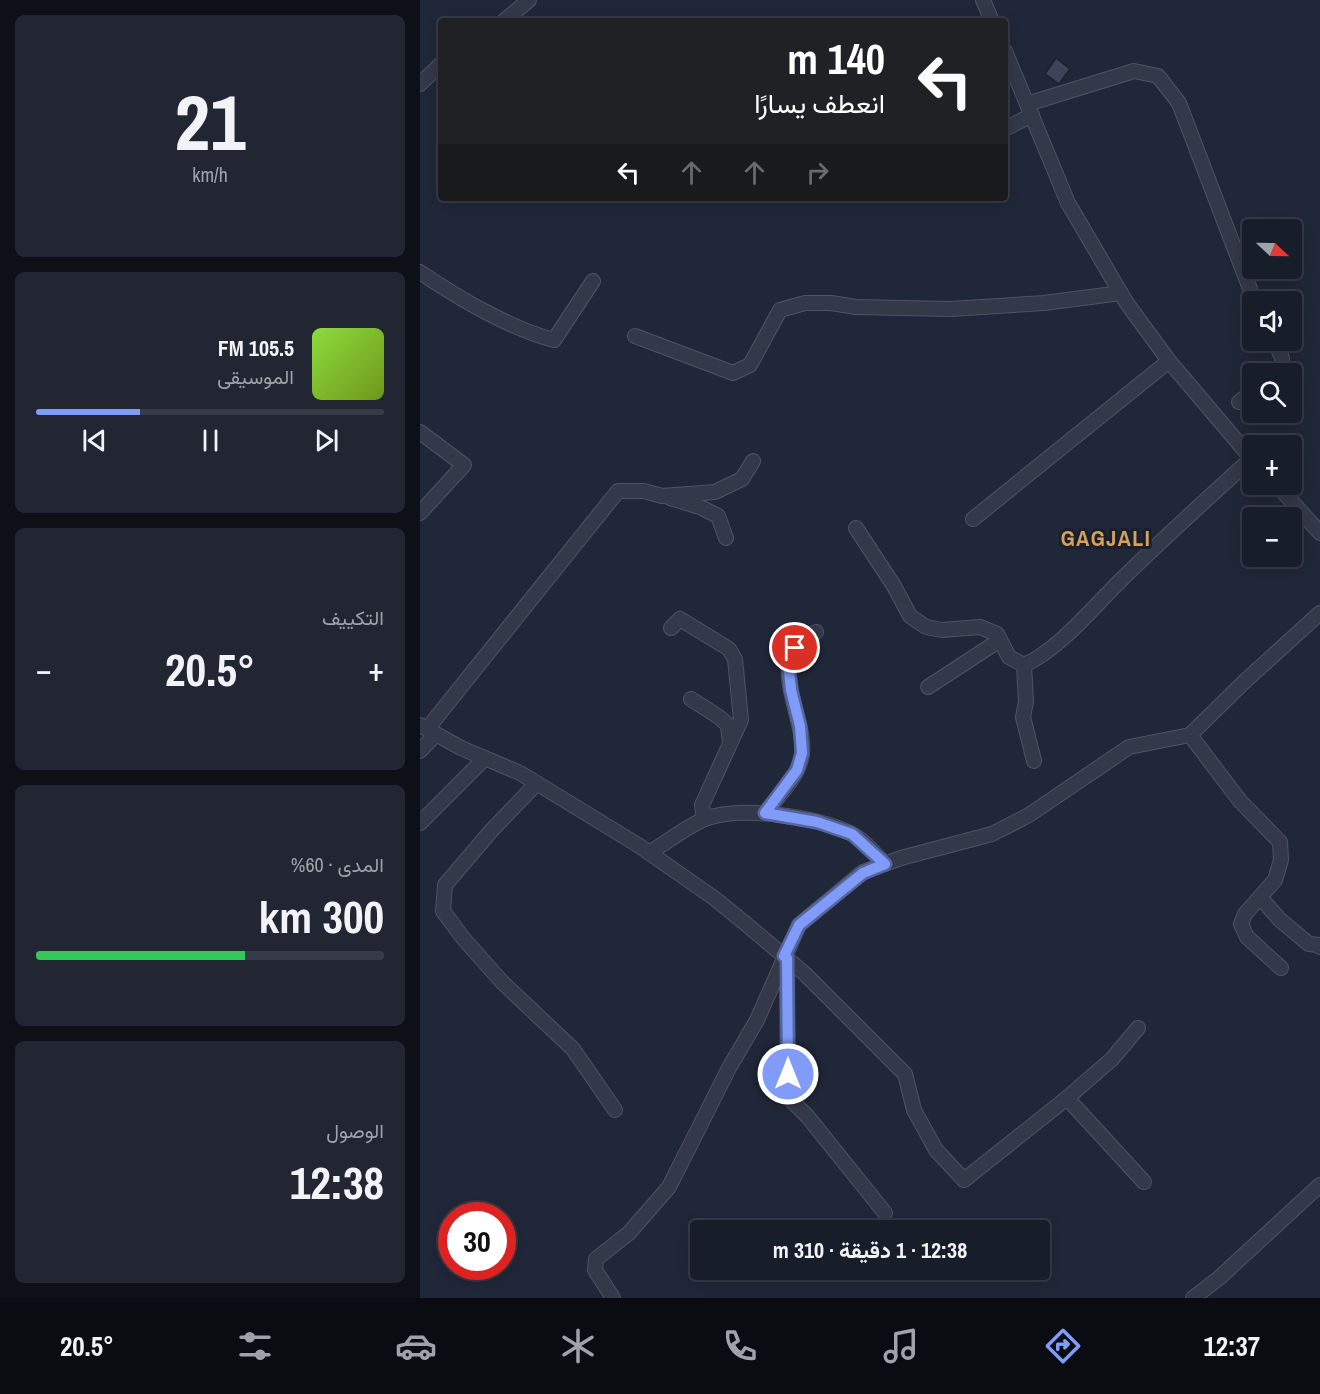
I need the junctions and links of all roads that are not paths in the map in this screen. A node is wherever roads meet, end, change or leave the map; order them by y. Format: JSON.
{"nodes":[{"id":1,"x":529,"y":0,"type":"edge"},
{"id":2,"x":983,"y":0,"type":"edge"},
{"id":3,"x":508,"y":18,"type":"edge"},
{"id":4,"x":991,"y":18,"type":"edge"},
{"id":5,"x":1008,"y":58,"type":"edge"},
{"id":6,"x":438,"y":67,"type":"edge"},
{"id":7,"x":420,"y":84,"type":"edge"},
{"id":8,"x":1029,"y":109,"type":"junction"},
{"id":9,"x":1008,"y":126,"type":"edge"},
{"id":10,"x":420,"y":272,"type":"edge"},
{"id":11,"x":593,"y":281,"type":"dead end"},
{"id":12,"x":1251,"y":291,"type":"edge"},
{"id":13,"x":1121,"y":293,"type":"junction"},
{"id":14,"x":635,"y":336,"type":"dead end"},
{"id":15,"x":1169,"y":361,"type":"junction"},
{"id":16,"x":1242,"y":400,"type":"edge"},
{"id":17,"x":1239,"y":402,"type":"dead end"},
{"id":18,"x":420,"y":432,"type":"edge"},
{"id":19,"x":1242,"y":446,"type":"edge"},
{"id":20,"x":753,"y":461,"type":"dead end"},
{"id":21,"x":1242,"y":467,"type":"edge"},
{"id":22,"x":1286,"y":495,"type":"edge"},
{"id":23,"x":662,"y":496,"type":"junction"},
{"id":24,"x":420,"y":513,"type":"edge"},
{"id":25,"x":973,"y":519,"type":"dead end"},
{"id":26,"x":855,"y":528,"type":"dead end"},
{"id":27,"x":1320,"y":533,"type":"edge"},
{"id":28,"x":726,"y":538,"type":"dead end"},
{"id":29,"x":1320,"y":613,"type":"edge"},
{"id":30,"x":671,"y":628,"type":"dead end"},
{"id":31,"x":816,"y":632,"type":"dead end"},
{"id":32,"x":1000,"y":640,"type":"junction"},
{"id":33,"x":1024,"y":665,"type":"junction"},
{"id":34,"x":928,"y":687,"type":"dead end"},
{"id":35,"x":691,"y":699,"type":"dead end"},
{"id":36,"x":428,"y":730,"type":"edge"},
{"id":37,"x":1190,"y":735,"type":"junction"},
{"id":38,"x":730,"y":743,"type":"junction"},
{"id":39,"x":420,"y":751,"type":"edge"},
{"id":40,"x":485,"y":758,"type":"junction"},
{"id":41,"x":1034,"y":760,"type":"dead end"},
{"id":42,"x":536,"y":784,"type":"junction"},
{"id":43,"x":765,"y":813,"type":"junction"},
{"id":44,"x":704,"y":819,"type":"junction"},
{"id":45,"x":420,"y":824,"type":"edge"},
{"id":46,"x":650,"y":853,"type":"junction"},
{"id":47,"x":885,"y":864,"type":"junction"},
{"id":48,"x":1260,"y":897,"type":"junction"},
{"id":49,"x":1320,"y":947,"type":"edge"},
{"id":50,"x":785,"y":957,"type":"junction"},
{"id":51,"x":1281,"y":968,"type":"dead end"},
{"id":52,"x":1138,"y":1028,"type":"dead end"},
{"id":53,"x":1066,"y":1098,"type":"junction"},
{"id":54,"x":615,"y":1110,"type":"dead end"},
{"id":55,"x":1144,"y":1182,"type":"dead end"},
{"id":56,"x":1320,"y":1185,"type":"edge"},
{"id":57,"x":885,"y":1213,"type":"dead end"},
{"id":58,"x":613,"y":1298,"type":"edge"},
{"id":59,"x":1193,"y":1298,"type":"edge"}],
"edges":[{"from":1,"to":3,"type":"street"},
{"from":2,"to":4,"type":"street"},
{"from":5,"to":8,"type":"street"},
{"from":6,"to":7,"type":"street"},
{"from":8,"to":9,"type":"street"},
{"from":8,"to":12,"type":"street"},
{"from":8,"to":13,"type":"street"},
{"from":10,"to":11,"type":"street"},
{"from":13,"to":14,"type":"street"},
{"from":13,"to":15,"type":"street"},
{"from":15,"to":19,"type":"street"},
{"from":15,"to":25,"type":"street"},
{"from":16,"to":17,"type":"street"},
{"from":18,"to":24,"type":"street"},
{"from":20,"to":23,"type":"street"},
{"from":21,"to":33,"type":"street"},
{"from":22,"to":27,"type":"street"},
{"from":23,"to":28,"type":"street"},
{"from":23,"to":36,"type":"street"},
{"from":26,"to":32,"type":"street"},
{"from":29,"to":37,"type":"street"},
{"from":30,"to":38,"type":"street"},
{"from":31,"to":43,"type":"street"},
{"from":32,"to":33,"type":"street"},
{"from":32,"to":34,"type":"street"},
{"from":33,"to":41,"type":"street"},
{"from":35,"to":38,"type":"street"},
{"from":36,"to":39,"type":"street"},
{"from":36,"to":40,"type":"street"},
{"from":37,"to":47,"type":"street"},
{"from":37,"to":48,"type":"street"},
{"from":38,"to":44,"type":"street"},
{"from":40,"to":42,"type":"street"},
{"from":40,"to":45,"type":"street"},
{"from":42,"to":46,"type":"street"},
{"from":42,"to":54,"type":"street"},
{"from":43,"to":44,"type":"street"},
{"from":43,"to":47,"type":"street"},
{"from":44,"to":46,"type":"street"},
{"from":46,"to":50,"type":"street"},
{"from":47,"to":50,"type":"street"},
{"from":48,"to":49,"type":"street"},
{"from":48,"to":51,"type":"street"},
{"from":50,"to":53,"type":"street"},
{"from":50,"to":57,"type":"street"},
{"from":50,"to":58,"type":"street"},
{"from":52,"to":53,"type":"street"},
{"from":53,"to":55,"type":"street"},
{"from":56,"to":59,"type":"street"}]}
